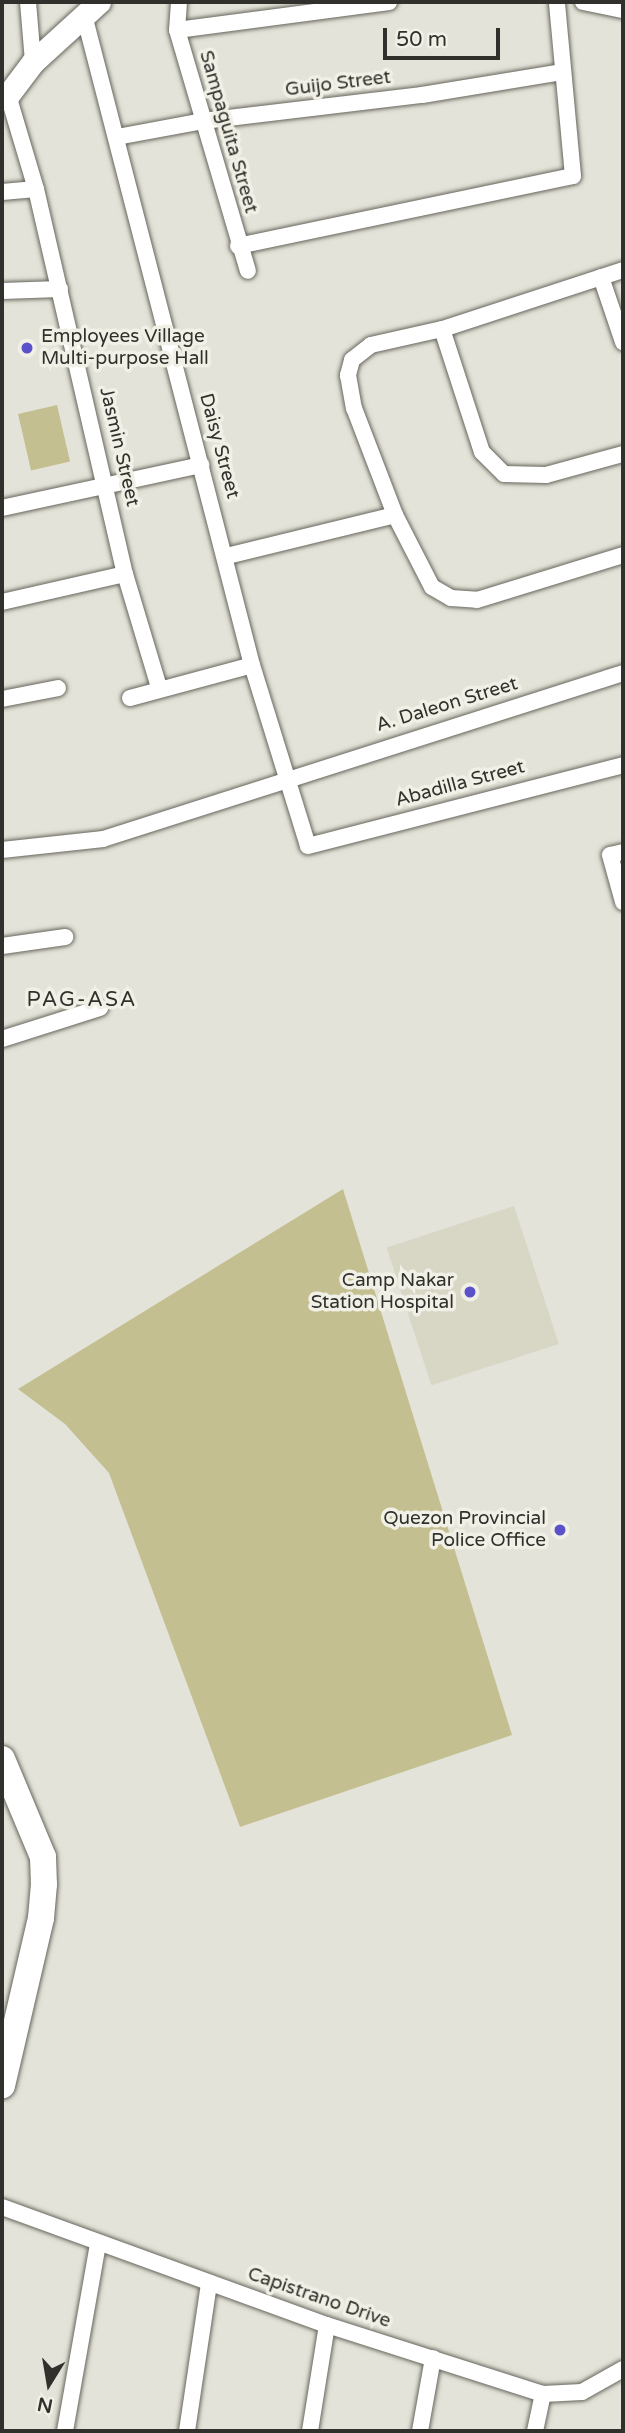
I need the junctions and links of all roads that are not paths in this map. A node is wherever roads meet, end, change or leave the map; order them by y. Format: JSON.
{"nodes":[{"id":1,"x":28,"y":2,"type":"edge"},
{"id":2,"x":179,"y":2,"type":"edge"},
{"id":3,"x":389,"y":2,"type":"edge"},
{"id":4,"x":557,"y":2,"type":"edge"},
{"id":5,"x":583,"y":2,"type":"edge"},
{"id":6,"x":92,"y":8,"type":"edge"},
{"id":7,"x":623,"y":10,"type":"edge"},
{"id":8,"x":177,"y":30,"type":"junction"},
{"id":9,"x":33,"y":62,"type":"junction"},
{"id":10,"x":563,"y":72,"type":"junction"},
{"id":11,"x":5,"y":95,"type":"edge"},
{"id":12,"x":203,"y":121,"type":"junction"},
{"id":13,"x":117,"y":137,"type":"junction"},
{"id":14,"x":36,"y":189,"type":"junction"},
{"id":15,"x":2,"y":192,"type":"edge"},
{"id":16,"x":238,"y":246,"type":"junction"},
{"id":17,"x":623,"y":270,"type":"edge"},
{"id":18,"x":248,"y":271,"type":"dead end"},
{"id":19,"x":601,"y":277,"type":"junction"},
{"id":20,"x":60,"y":289,"type":"junction"},
{"id":21,"x":2,"y":291,"type":"edge"},
{"id":22,"x":442,"y":329,"type":"junction"},
{"id":23,"x":623,"y":342,"type":"edge"},
{"id":24,"x":623,"y":454,"type":"edge"},
{"id":25,"x":201,"y":465,"type":"junction"},
{"id":26,"x":107,"y":482,"type":"junction"},
{"id":27,"x":2,"y":508,"type":"edge"},
{"id":28,"x":395,"y":515,"type":"junction"},
{"id":29,"x":623,"y":555,"type":"edge"},
{"id":30,"x":227,"y":556,"type":"junction"},
{"id":31,"x":125,"y":574,"type":"junction"},
{"id":32,"x":2,"y":602,"type":"edge"},
{"id":33,"x":252,"y":664,"type":"junction"},
{"id":34,"x":623,"y":673,"type":"edge"},
{"id":35,"x":159,"y":687,"type":"junction"},
{"id":36,"x":58,"y":688,"type":"dead end"},
{"id":37,"x":130,"y":698,"type":"dead end"},
{"id":38,"x":2,"y":699,"type":"edge"},
{"id":39,"x":623,"y":765,"type":"edge"},
{"id":40,"x":284,"y":778,"type":"junction"},
{"id":41,"x":308,"y":846,"type":"joint"},
{"id":42,"x":2,"y":850,"type":"edge"},
{"id":43,"x":617,"y":853,"type":"edge"},
{"id":44,"x":623,"y":902,"type":"edge"},
{"id":45,"x":65,"y":937,"type":"dead end"},
{"id":46,"x":2,"y":946,"type":"edge"},
{"id":47,"x":100,"y":1009,"type":"dead end"},
{"id":48,"x":2,"y":1039,"type":"edge"},
{"id":49,"x":2,"y":1759,"type":"edge"},
{"id":50,"x":2,"y":2086,"type":"edge"},
{"id":51,"x":2,"y":2207,"type":"edge"},
{"id":52,"x":98,"y":2244,"type":"junction"},
{"id":53,"x":209,"y":2283,"type":"junction"},
{"id":54,"x":327,"y":2325,"type":"junction"},
{"id":55,"x":433,"y":2358,"type":"junction"},
{"id":56,"x":623,"y":2369,"type":"edge"},
{"id":57,"x":543,"y":2394,"type":"junction"},
{"id":58,"x":65,"y":2431,"type":"edge"},
{"id":59,"x":187,"y":2431,"type":"edge"},
{"id":60,"x":310,"y":2431,"type":"edge"},
{"id":61,"x":420,"y":2431,"type":"edge"},
{"id":62,"x":535,"y":2431,"type":"edge"}],
"edges":[{"from":1,"to":9,"type":"street"},
{"from":2,"to":8,"type":"street","name":"Sampaguita Street"},
{"from":3,"to":8,"type":"street"},
{"from":4,"to":10,"type":"street"},
{"from":5,"to":7,"type":"street"},
{"from":6,"to":9,"type":"street"},
{"from":6,"to":13,"type":"street","name":"Daisy Street"},
{"from":8,"to":12,"type":"street","name":"Sampaguita Street"},
{"from":9,"to":11,"type":"street"},
{"from":10,"to":12,"type":"street","name":"Guijo Street"},
{"from":10,"to":16,"type":"street"},
{"from":11,"to":14,"type":"street","name":"Jasmin Street"},
{"from":12,"to":13,"type":"street","name":"Guijo Street"},
{"from":12,"to":16,"type":"street","name":"Sampaguita Street"},
{"from":13,"to":25,"type":"street","name":"Daisy Street"},
{"from":14,"to":15,"type":"street"},
{"from":14,"to":20,"type":"street","name":"Jasmin Street"},
{"from":16,"to":18,"type":"street","name":"Sampaguita Street"},
{"from":17,"to":19,"type":"street"},
{"from":19,"to":22,"type":"street"},
{"from":19,"to":23,"type":"street"},
{"from":20,"to":21,"type":"street"},
{"from":20,"to":26,"type":"street","name":"Jasmin Street"},
{"from":22,"to":24,"type":"street"},
{"from":22,"to":28,"type":"street"},
{"from":25,"to":26,"type":"street"},
{"from":25,"to":30,"type":"street","name":"Daisy Street"},
{"from":26,"to":27,"type":"street"},
{"from":26,"to":31,"type":"street","name":"Jasmin Street"},
{"from":28,"to":29,"type":"street"},
{"from":28,"to":30,"type":"street"},
{"from":30,"to":33,"type":"street","name":"Daisy Street"},
{"from":31,"to":32,"type":"street"},
{"from":31,"to":35,"type":"street","name":"Jasmin Street"},
{"from":33,"to":35,"type":"street"},
{"from":33,"to":40,"type":"street","name":"Daisy Street"},
{"from":34,"to":40,"type":"street","name":"A. Daleon Street"},
{"from":35,"to":37,"type":"street"},
{"from":36,"to":38,"type":"street"},
{"from":39,"to":41,"type":"street","name":"Abadilla Street"},
{"from":40,"to":41,"type":"street","name":"Daisy Street"},
{"from":40,"to":42,"type":"street","name":"A. Daleon Street"},
{"from":43,"to":44,"type":"street"},
{"from":45,"to":46,"type":"street"},
{"from":47,"to":48,"type":"street"},
{"from":49,"to":50,"type":"main road"},
{"from":51,"to":52,"type":"street","name":"Capistrano Drive"},
{"from":52,"to":53,"type":"street","name":"Capistrano Drive"},
{"from":52,"to":58,"type":"street"},
{"from":53,"to":54,"type":"street","name":"Capistrano Drive"},
{"from":53,"to":59,"type":"street"},
{"from":54,"to":55,"type":"street","name":"Capistrano Drive"},
{"from":54,"to":60,"type":"street"},
{"from":55,"to":57,"type":"street","name":"Capistrano Drive"},
{"from":55,"to":61,"type":"street"},
{"from":56,"to":57,"type":"street","name":"Capistrano Drive"},
{"from":57,"to":62,"type":"street"}]}
